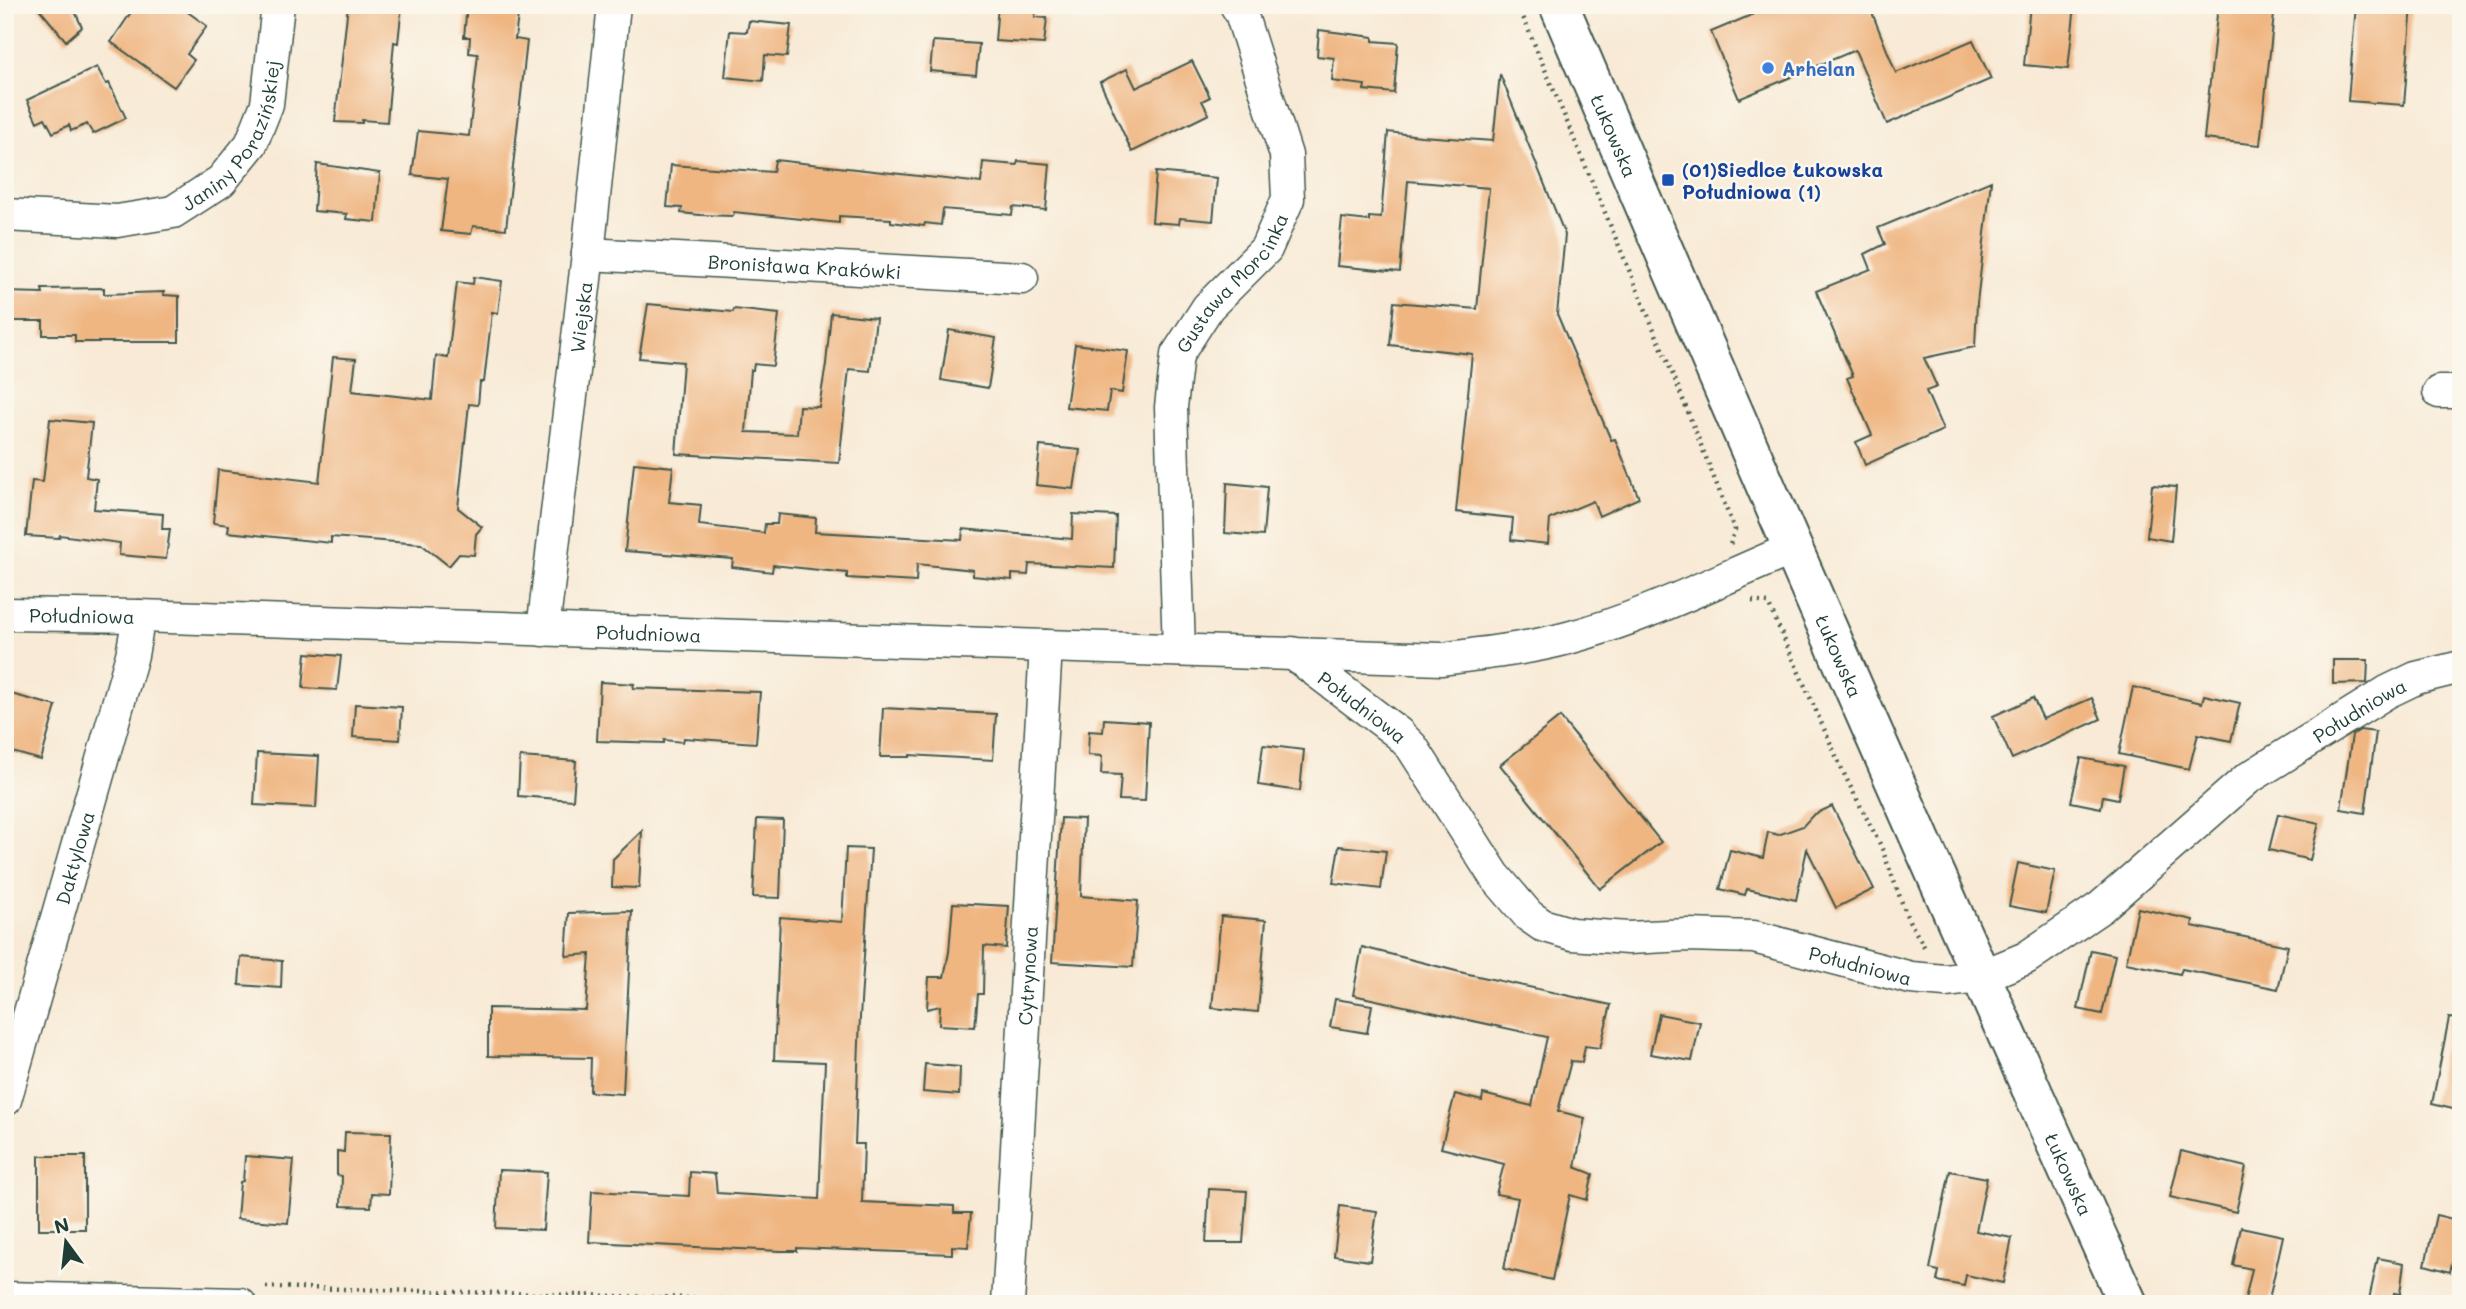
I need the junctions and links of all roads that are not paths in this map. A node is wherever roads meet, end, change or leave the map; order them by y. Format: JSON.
{"nodes":[{"id":1,"x":278,"y":5,"type":"edge"},
{"id":2,"x":614,"y":5,"type":"edge"},
{"id":3,"x":1236,"y":5,"type":"edge"},
{"id":4,"x":1559,"y":5,"type":"edge"},
{"id":5,"x":5,"y":215,"type":"edge"},
{"id":6,"x":588,"y":254,"type":"junction"},
{"id":7,"x":1022,"y":278,"type":"dead end"},
{"id":8,"x":1792,"y":549,"type":"junction"},
{"id":9,"x":5,"y":614,"type":"edge"},
{"id":10,"x":139,"y":616,"type":"junction"},
{"id":11,"x":543,"y":630,"type":"junction"},
{"id":12,"x":1046,"y":646,"type":"junction"},
{"id":13,"x":1179,"y":650,"type":"junction"},
{"id":14,"x":1292,"y":653,"type":"junction"},
{"id":15,"x":2461,"y":667,"type":"edge"},
{"id":16,"x":1962,"y":979,"type":"junction"},
{"id":17,"x":5,"y":1100,"type":"edge"},
{"id":18,"x":247,"y":1295,"type":"edge"},
{"id":19,"x":5,"y":1298,"type":"edge"},
{"id":20,"x":1008,"y":1304,"type":"edge"},
{"id":21,"x":2128,"y":1304,"type":"edge"}],
"edges":[{"from":1,"to":5,"type":"street","name":"Janiny Porazińskiej"},
{"from":2,"to":6,"type":"street","name":"Wiejska"},
{"from":3,"to":13,"type":"street","name":"Gustawa Morcinka"},
{"from":4,"to":8,"type":"main road","name":"Łukowska"},
{"from":6,"to":7,"type":"street","name":"Bronisława Krakówki"},
{"from":6,"to":11,"type":"street","name":"Wiejska"},
{"from":8,"to":14,"type":"street","name":"Południowa"},
{"from":8,"to":16,"type":"main road","name":"Łukowska"},
{"from":9,"to":10,"type":"street","name":"Południowa"},
{"from":10,"to":11,"type":"street","name":"Południowa"},
{"from":10,"to":17,"type":"street","name":"Daktylowa"},
{"from":11,"to":12,"type":"street","name":"Południowa"},
{"from":12,"to":13,"type":"street","name":"Południowa"},
{"from":12,"to":20,"type":"street","name":"Cytrynowa"},
{"from":13,"to":14,"type":"street","name":"Południowa"},
{"from":14,"to":16,"type":"street","name":"Południowa"},
{"from":15,"to":16,"type":"street","name":"Południowa"},
{"from":16,"to":21,"type":"main road","name":"Łukowska"},
{"from":18,"to":19,"type":"street"}]}
